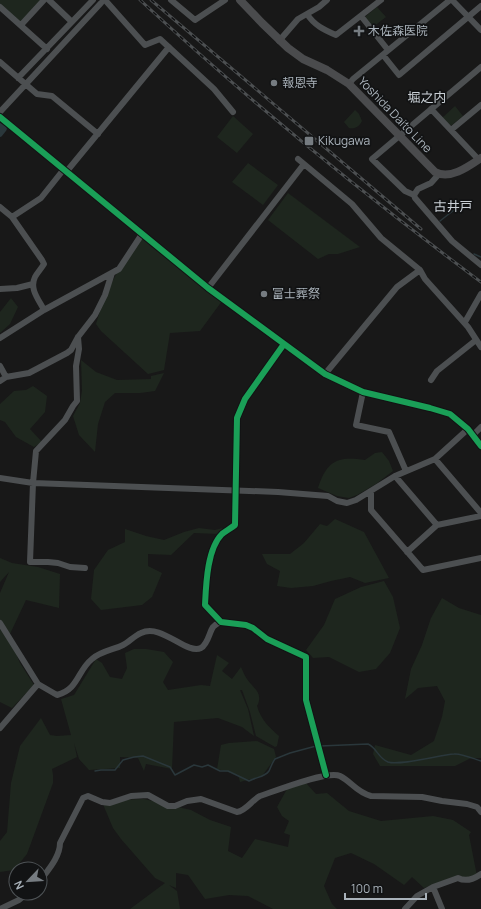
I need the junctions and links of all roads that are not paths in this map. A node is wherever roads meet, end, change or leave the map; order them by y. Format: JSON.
{"nodes":[{"id":1,"x":44,"y":0,"type":"edge"},
{"id":2,"x":48,"y":0,"type":"edge"},
{"id":3,"x":91,"y":0,"type":"edge"},
{"id":4,"x":171,"y":0,"type":"edge"},
{"id":5,"x":225,"y":0,"type":"edge"},
{"id":6,"x":240,"y":0,"type":"edge"},
{"id":7,"x":327,"y":0,"type":"edge"},
{"id":8,"x":381,"y":0,"type":"edge"},
{"id":9,"x":451,"y":0,"type":"edge"},
{"id":10,"x":103,"y":1,"type":"edge"},
{"id":11,"x":481,"y":6,"type":"edge"},
{"id":12,"x":0,"y":7,"type":"edge"},
{"id":13,"x":307,"y":14,"type":"junction"},
{"id":14,"x":361,"y":16,"type":"junction"},
{"id":15,"x":468,"y":17,"type":"junction"},
{"id":16,"x":72,"y":22,"type":"junction"},
{"id":17,"x":21,"y":25,"type":"junction"},
{"id":18,"x":481,"y":30,"type":"edge"},
{"id":19,"x":279,"y":41,"type":"junction"},
{"id":20,"x":169,"y":47,"type":"junction"},
{"id":21,"x":47,"y":49,"type":"junction"},
{"id":22,"x":388,"y":50,"type":"junction"},
{"id":23,"x":383,"y":55,"type":"junction"},
{"id":24,"x":0,"y":62,"type":"edge"},
{"id":25,"x":481,"y":66,"type":"edge"},
{"id":26,"x":18,"y":78,"type":"junction"},
{"id":27,"x":349,"y":84,"type":"junction"},
{"id":28,"x":24,"y":85,"type":"junction"},
{"id":29,"x":481,"y":105,"type":"edge"},
{"id":30,"x":431,"y":108,"type":"junction"},
{"id":31,"x":0,"y":112,"type":"edge"},
{"id":32,"x":233,"y":112,"type":"dead end"},
{"id":33,"x":0,"y":117,"type":"edge"},
{"id":34,"x":451,"y":130,"type":"junction"},
{"id":35,"x":98,"y":134,"type":"junction"},
{"id":36,"x":399,"y":135,"type":"junction"},
{"id":37,"x":298,"y":159,"type":"dead end"},
{"id":38,"x":480,"y":159,"type":"edge"},
{"id":39,"x":304,"y":164,"type":"junction"},
{"id":40,"x":66,"y":170,"type":"junction"},
{"id":41,"x":439,"y":174,"type":"junction"},
{"id":42,"x":414,"y":195,"type":"junction"},
{"id":43,"x":0,"y":207,"type":"edge"},
{"id":44,"x":12,"y":217,"type":"junction"},
{"id":45,"x":142,"y":234,"type":"junction"},
{"id":46,"x":481,"y":265,"type":"edge"},
{"id":47,"x":420,"y":270,"type":"junction"},
{"id":48,"x":112,"y":273,"type":"junction"},
{"id":49,"x":33,"y":284,"type":"junction"},
{"id":50,"x":208,"y":288,"type":"junction"},
{"id":51,"x":0,"y":289,"type":"edge"},
{"id":52,"x":481,"y":294,"type":"edge"},
{"id":53,"x":44,"y":310,"type":"junction"},
{"id":54,"x":464,"y":322,"type":"junction"},
{"id":55,"x":78,"y":337,"type":"junction"},
{"id":56,"x":0,"y":338,"type":"edge"},
{"id":57,"x":476,"y":340,"type":"junction"},
{"id":58,"x":284,"y":344,"type":"junction"},
{"id":59,"x":481,"y":347,"type":"edge"},
{"id":60,"x":0,"y":366,"type":"edge"},
{"id":61,"x":325,"y":374,"type":"junction"},
{"id":62,"x":6,"y":377,"type":"junction"},
{"id":63,"x":431,"y":380,"type":"dead end"},
{"id":64,"x":0,"y":381,"type":"edge"},
{"id":65,"x":363,"y":392,"type":"junction"},
{"id":66,"x":481,"y":427,"type":"edge"},
{"id":67,"x":468,"y":430,"type":"junction"},
{"id":68,"x":473,"y":435,"type":"junction"},
{"id":69,"x":481,"y":446,"type":"edge"},
{"id":70,"x":435,"y":459,"type":"junction"},
{"id":71,"x":406,"y":471,"type":"junction"},
{"id":72,"x":395,"y":476,"type":"junction"},
{"id":73,"x":0,"y":478,"type":"edge"},
{"id":74,"x":33,"y":483,"type":"junction"},
{"id":75,"x":236,"y":491,"type":"junction"},
{"id":76,"x":371,"y":491,"type":"junction"},
{"id":77,"x":481,"y":513,"type":"edge"},
{"id":78,"x":481,"y":516,"type":"edge"},
{"id":79,"x":438,"y":525,"type":"junction"},
{"id":80,"x":407,"y":552,"type":"junction"},
{"id":81,"x":481,"y":558,"type":"edge"},
{"id":82,"x":84,"y":568,"type":"dead end"},
{"id":83,"x":221,"y":622,"type":"junction"},
{"id":84,"x":0,"y":623,"type":"edge"},
{"id":85,"x":38,"y":684,"type":"junction"},
{"id":86,"x":0,"y":728,"type":"edge"},
{"id":87,"x":326,"y":775,"type":"junction"},
{"id":88,"x":481,"y":812,"type":"edge"},
{"id":89,"x":48,"y":870,"type":"edge"},
{"id":90,"x":481,"y":874,"type":"edge"},
{"id":91,"x":433,"y":887,"type":"junction"},
{"id":92,"x":17,"y":901,"type":"edge"},
{"id":93,"x":0,"y":909,"type":"edge"},
{"id":94,"x":405,"y":909,"type":"edge"},
{"id":95,"x":442,"y":909,"type":"edge"}],
"edges":[{"from":1,"to":17,"type":"street"},
{"from":2,"to":16,"type":"street"},
{"from":3,"to":16,"type":"street"},
{"from":4,"to":5,"type":"street"},
{"from":6,"to":19,"type":"main road","name":"Yoshida Daito Line"},
{"from":7,"to":13,"type":"street"},
{"from":8,"to":14,"type":"street"},
{"from":9,"to":15,"type":"street"},
{"from":9,"to":22,"type":"street"},
{"from":10,"to":20,"type":"street"},
{"from":10,"to":28,"type":"street"},
{"from":11,"to":15,"type":"street"},
{"from":12,"to":17,"type":"street"},
{"from":13,"to":14,"type":"street"},
{"from":13,"to":19,"type":"street"},
{"from":14,"to":22,"type":"street"},
{"from":15,"to":18,"type":"street"},
{"from":15,"to":23,"type":"street"},
{"from":16,"to":21,"type":"street"},
{"from":17,"to":21,"type":"street"},
{"from":19,"to":27,"type":"main road","name":"Yoshida Daito Line"},
{"from":20,"to":32,"type":"street"},
{"from":20,"to":35,"type":"street"},
{"from":21,"to":26,"type":"street"},
{"from":22,"to":23,"type":"street"},
{"from":23,"to":27,"type":"street"},
{"from":24,"to":26,"type":"street"},
{"from":25,"to":30,"type":"street"},
{"from":26,"to":28,"type":"street"},
{"from":27,"to":36,"type":"main road","name":"Yoshida Daito Line"},
{"from":28,"to":31,"type":"street"},
{"from":28,"to":35,"type":"street"},
{"from":29,"to":34,"type":"street"},
{"from":30,"to":34,"type":"street"},
{"from":30,"to":36,"type":"street"},
{"from":33,"to":40,"type":"street"},
{"from":34,"to":38,"type":"street"},
{"from":35,"to":40,"type":"street"},
{"from":36,"to":41,"type":"main road","name":"Yoshida Daito Line"},
{"from":36,"to":42,"type":"street"},
{"from":37,"to":39,"type":"street"},
{"from":38,"to":41,"type":"main road"},
{"from":39,"to":47,"type":"street"},
{"from":39,"to":50,"type":"street"},
{"from":40,"to":44,"type":"street"},
{"from":40,"to":45,"type":"street"},
{"from":41,"to":42,"type":"street"},
{"from":42,"to":46,"type":"street"},
{"from":43,"to":44,"type":"street"},
{"from":44,"to":49,"type":"street"},
{"from":45,"to":48,"type":"street"},
{"from":45,"to":50,"type":"street"},
{"from":47,"to":54,"type":"street"},
{"from":47,"to":61,"type":"street"},
{"from":48,"to":53,"type":"street"},
{"from":48,"to":55,"type":"street"},
{"from":49,"to":51,"type":"street"},
{"from":49,"to":53,"type":"street"},
{"from":50,"to":58,"type":"street"},
{"from":52,"to":54,"type":"street"},
{"from":53,"to":56,"type":"street"},
{"from":54,"to":57,"type":"street"},
{"from":55,"to":62,"type":"street"},
{"from":55,"to":74,"type":"street"},
{"from":57,"to":59,"type":"street"},
{"from":57,"to":63,"type":"street"},
{"from":58,"to":61,"type":"street"},
{"from":58,"to":75,"type":"street"},
{"from":60,"to":62,"type":"street"},
{"from":61,"to":65,"type":"street"},
{"from":62,"to":64,"type":"street"},
{"from":65,"to":67,"type":"street"},
{"from":65,"to":71,"type":"street"},
{"from":66,"to":68,"type":"street"},
{"from":67,"to":68,"type":"street"},
{"from":67,"to":70,"type":"street"},
{"from":68,"to":69,"type":"street"},
{"from":70,"to":71,"type":"street"},
{"from":70,"to":77,"type":"street"},
{"from":71,"to":72,"type":"street"},
{"from":72,"to":76,"type":"street"},
{"from":72,"to":79,"type":"street"},
{"from":73,"to":74,"type":"street"},
{"from":74,"to":75,"type":"street"},
{"from":74,"to":82,"type":"street"},
{"from":75,"to":76,"type":"street"},
{"from":75,"to":83,"type":"street"},
{"from":76,"to":80,"type":"street"},
{"from":78,"to":79,"type":"street"},
{"from":79,"to":80,"type":"street"},
{"from":80,"to":81,"type":"street"},
{"from":83,"to":85,"type":"street"},
{"from":83,"to":87,"type":"street"},
{"from":84,"to":85,"type":"street"},
{"from":85,"to":86,"type":"street"},
{"from":87,"to":88,"type":"street"},
{"from":87,"to":89,"type":"street"},
{"from":90,"to":91,"type":"street"},
{"from":91,"to":94,"type":"street"},
{"from":91,"to":95,"type":"street"},
{"from":92,"to":93,"type":"street"}]}
